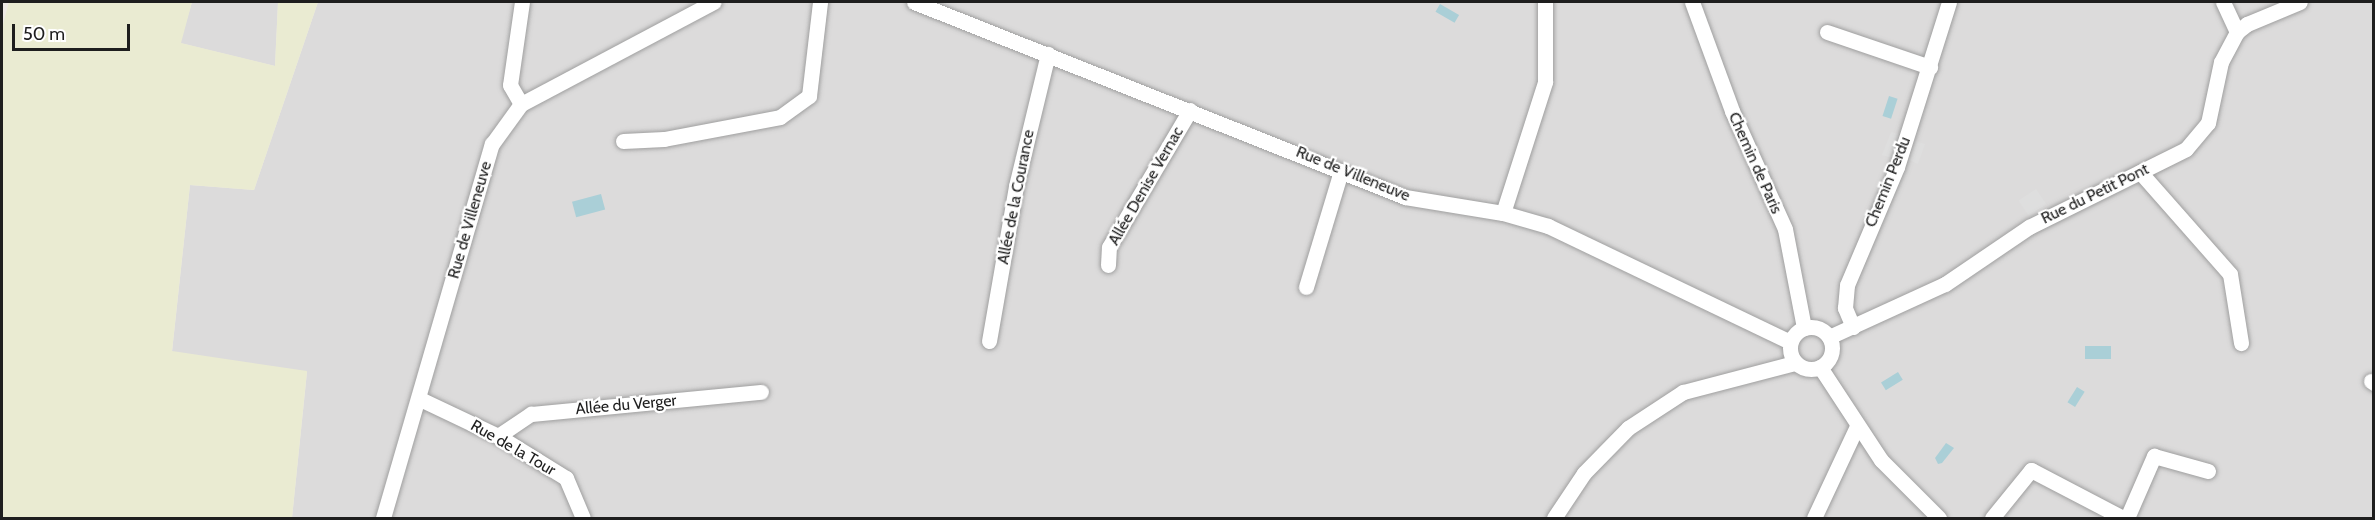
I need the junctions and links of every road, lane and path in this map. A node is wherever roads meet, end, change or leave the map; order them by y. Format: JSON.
{"nodes":[{"id":1,"x":522,"y":2,"type":"edge"},
{"id":2,"x":714,"y":2,"type":"edge"},
{"id":3,"x":819,"y":2,"type":"edge"},
{"id":4,"x":914,"y":2,"type":"edge"},
{"id":5,"x":1545,"y":2,"type":"edge"},
{"id":6,"x":1692,"y":2,"type":"edge"},
{"id":7,"x":1949,"y":2,"type":"edge"},
{"id":8,"x":2223,"y":2,"type":"edge"},
{"id":9,"x":2301,"y":2,"type":"edge"},
{"id":10,"x":1827,"y":32,"type":"dead end"},
{"id":11,"x":2237,"y":32,"type":"junction"},
{"id":12,"x":1048,"y":54,"type":"junction"},
{"id":13,"x":1929,"y":67,"type":"junction"},
{"id":14,"x":521,"y":104,"type":"junction"},
{"id":15,"x":1190,"y":110,"type":"junction"},
{"id":16,"x":623,"y":141,"type":"dead end"},
{"id":17,"x":1341,"y":171,"type":"junction"},
{"id":18,"x":2140,"y":172,"type":"junction"},
{"id":19,"x":1503,"y":213,"type":"junction"},
{"id":20,"x":1108,"y":265,"type":"dead end"},
{"id":21,"x":1306,"y":286,"type":"dead end"},
{"id":22,"x":1853,"y":327,"type":"junction"},
{"id":23,"x":1804,"y":328,"type":"junction"},
{"id":24,"x":1829,"y":337,"type":"junction"},
{"id":25,"x":989,"y":340,"type":"dead end"},
{"id":26,"x":1790,"y":342,"type":"junction"},
{"id":27,"x":2241,"y":343,"type":"dead end"},
{"id":28,"x":1794,"y":363,"type":"junction"},
{"id":29,"x":1820,"y":368,"type":"junction"},
{"id":30,"x":761,"y":392,"type":"dead end"},
{"id":31,"x":420,"y":399,"type":"junction"},
{"id":32,"x":1857,"y":426,"type":"junction"},
{"id":33,"x":498,"y":436,"type":"junction"},
{"id":34,"x":2208,"y":471,"type":"dead end"},
{"id":35,"x":383,"y":519,"type":"edge"},
{"id":36,"x":583,"y":519,"type":"edge"},
{"id":37,"x":1554,"y":519,"type":"edge"},
{"id":38,"x":1814,"y":519,"type":"edge"},
{"id":39,"x":1939,"y":519,"type":"edge"},
{"id":40,"x":1992,"y":519,"type":"edge"},
{"id":41,"x":2125,"y":519,"type":"edge"}],
"edges":[{"from":1,"to":14,"type":"street"},
{"from":2,"to":14,"type":"street","name":"Rue de Villeneuve"},
{"from":3,"to":16,"type":"street"},
{"from":4,"to":12,"type":"street","name":"Rue de Villeneuve"},
{"from":5,"to":19,"type":"street"},
{"from":6,"to":23,"type":"street","name":"Chemin de Paris"},
{"from":7,"to":13,"type":"street","name":"Chemin Perdu"},
{"from":8,"to":11,"type":"street"},
{"from":9,"to":11,"type":"street"},
{"from":10,"to":13,"type":"street"},
{"from":11,"to":18,"type":"street","name":"Rue du Petit Pont"},
{"from":12,"to":15,"type":"street","name":"Rue de Villeneuve"},
{"from":12,"to":25,"type":"street","name":"Allée de la Courance"},
{"from":13,"to":22,"type":"street","name":"Chemin Perdu"},
{"from":14,"to":31,"type":"street","name":"Rue de Villeneuve"},
{"from":15,"to":17,"type":"street","name":"Rue de Villeneuve"},
{"from":15,"to":20,"type":"street","name":"Allée Denise Vernac"},
{"from":17,"to":19,"type":"street","name":"Rue de Villeneuve"},
{"from":17,"to":21,"type":"street"},
{"from":18,"to":22,"type":"street","name":"Rue du Petit Pont"},
{"from":18,"to":27,"type":"street"},
{"from":19,"to":26,"type":"street","name":"Rue de Villeneuve"},
{"from":22,"to":24,"type":"street","name":"Rue du Petit Pont"},
{"from":23,"to":24,"type":"street"},
{"from":23,"to":26,"type":"street"},
{"from":24,"to":29,"type":"street"},
{"from":26,"to":28,"type":"street"},
{"from":28,"to":29,"type":"street"},
{"from":28,"to":37,"type":"street"},
{"from":29,"to":32,"type":"street"},
{"from":30,"to":33,"type":"street","name":"Allée du Verger"},
{"from":31,"to":33,"type":"street","name":"Rue de la Tour"},
{"from":31,"to":35,"type":"street","name":"Rue de Villeneuve"},
{"from":32,"to":38,"type":"street"},
{"from":32,"to":39,"type":"street"},
{"from":33,"to":36,"type":"street","name":"Rue de la Tour"},
{"from":34,"to":41,"type":"street"},
{"from":40,"to":41,"type":"street"}]}
